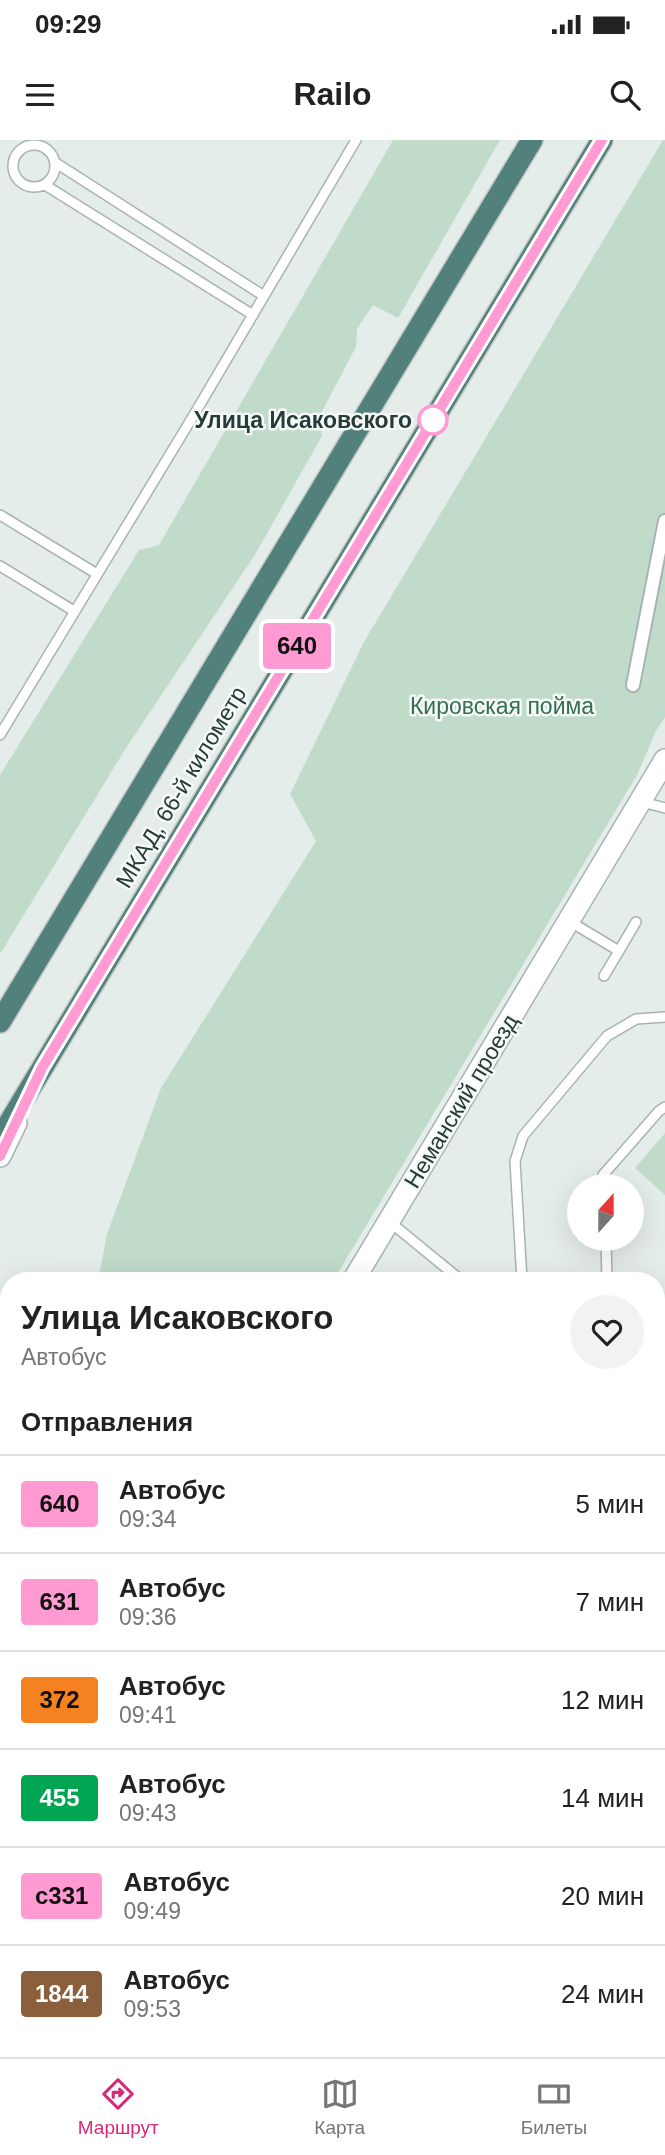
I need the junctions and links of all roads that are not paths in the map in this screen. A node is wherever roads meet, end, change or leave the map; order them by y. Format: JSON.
{"nodes":[{"id":1,"x":356,"y":140,"type":"edge"},
{"id":2,"x":532,"y":140,"type":"edge"},
{"id":3,"x":602,"y":140,"type":"edge"},
{"id":4,"x":55,"y":163,"type":"junction"},
{"id":5,"x":45,"y":185,"type":"junction"},
{"id":6,"x":264,"y":296,"type":"junction"},
{"id":7,"x":253,"y":315,"type":"junction"},
{"id":8,"x":0,"y":515,"type":"edge"},
{"id":9,"x":665,"y":521,"type":"edge"},
{"id":10,"x":0,"y":566,"type":"edge"},
{"id":11,"x":97,"y":574,"type":"junction"},
{"id":12,"x":74,"y":611,"type":"junction"},
{"id":13,"x":633,"y":685,"type":"dead end"},
{"id":14,"x":0,"y":735,"type":"edge"},
{"id":15,"x":665,"y":760,"type":"edge"},
{"id":16,"x":640,"y":801,"type":"junction"},
{"id":17,"x":665,"y":808,"type":"edge"},
{"id":18,"x":569,"y":921,"type":"junction"},
{"id":19,"x":636,"y":922,"type":"dead end"},
{"id":20,"x":619,"y":951,"type":"junction"},
{"id":21,"x":604,"y":975,"type":"dead end"},
{"id":22,"x":22,"y":986,"type":"junction"},
{"id":23,"x":0,"y":1012,"type":"edge"},
{"id":24,"x":665,"y":1017,"type":"edge"},
{"id":25,"x":0,"y":1022,"type":"edge"},
{"id":26,"x":42,"y":1068,"type":"junction"},
{"id":27,"x":665,"y":1107,"type":"edge"},
{"id":28,"x":0,"y":1138,"type":"edge"},
{"id":29,"x":0,"y":1156,"type":"edge"},
{"id":30,"x":604,"y":1174,"type":"edge"},
{"id":31,"x":388,"y":1221,"type":"junction"},
{"id":32,"x":606,"y":1251,"type":"edge"},
{"id":33,"x":358,"y":1272,"type":"edge"},
{"id":34,"x":451,"y":1272,"type":"edge"},
{"id":35,"x":521,"y":1272,"type":"edge"},
{"id":36,"x":607,"y":1272,"type":"edge"}],
"edges":[{"from":1,"to":6,"type":"lane"},
{"from":2,"to":22,"type":"highway","name":"МКАД, 66-й километр"},
{"from":3,"to":26,"type":"highway","name":"МКАД, 66-й километр"},
{"from":4,"to":5,"type":"lane"},
{"from":4,"to":5,"type":"lane"},
{"from":4,"to":6,"type":"lane"},
{"from":5,"to":7,"type":"lane"},
{"from":6,"to":7,"type":"lane"},
{"from":7,"to":11,"type":"lane"},
{"from":8,"to":11,"type":"lane"},
{"from":9,"to":13,"type":"street"},
{"from":10,"to":12,"type":"lane"},
{"from":11,"to":12,"type":"lane"},
{"from":12,"to":14,"type":"lane"},
{"from":15,"to":16,"type":"street"},
{"from":16,"to":17,"type":"lane"},
{"from":16,"to":18,"type":"street"},
{"from":18,"to":20,"type":"lane"},
{"from":18,"to":31,"type":"street","name":"Неманский проезд"},
{"from":19,"to":20,"type":"lane"},
{"from":20,"to":21,"type":"lane"},
{"from":22,"to":23,"type":"street"},
{"from":22,"to":25,"type":"highway","name":"МКАД, 66-й километр"},
{"from":24,"to":35,"type":"lane"},
{"from":26,"to":28,"type":"highway","name":"МКАД, 66-й километр"},
{"from":26,"to":29,"type":"street"},
{"from":27,"to":30,"type":"lane"},
{"from":31,"to":33,"type":"street","name":"Неманский проезд"},
{"from":31,"to":34,"type":"lane"},
{"from":32,"to":36,"type":"lane"}]}
